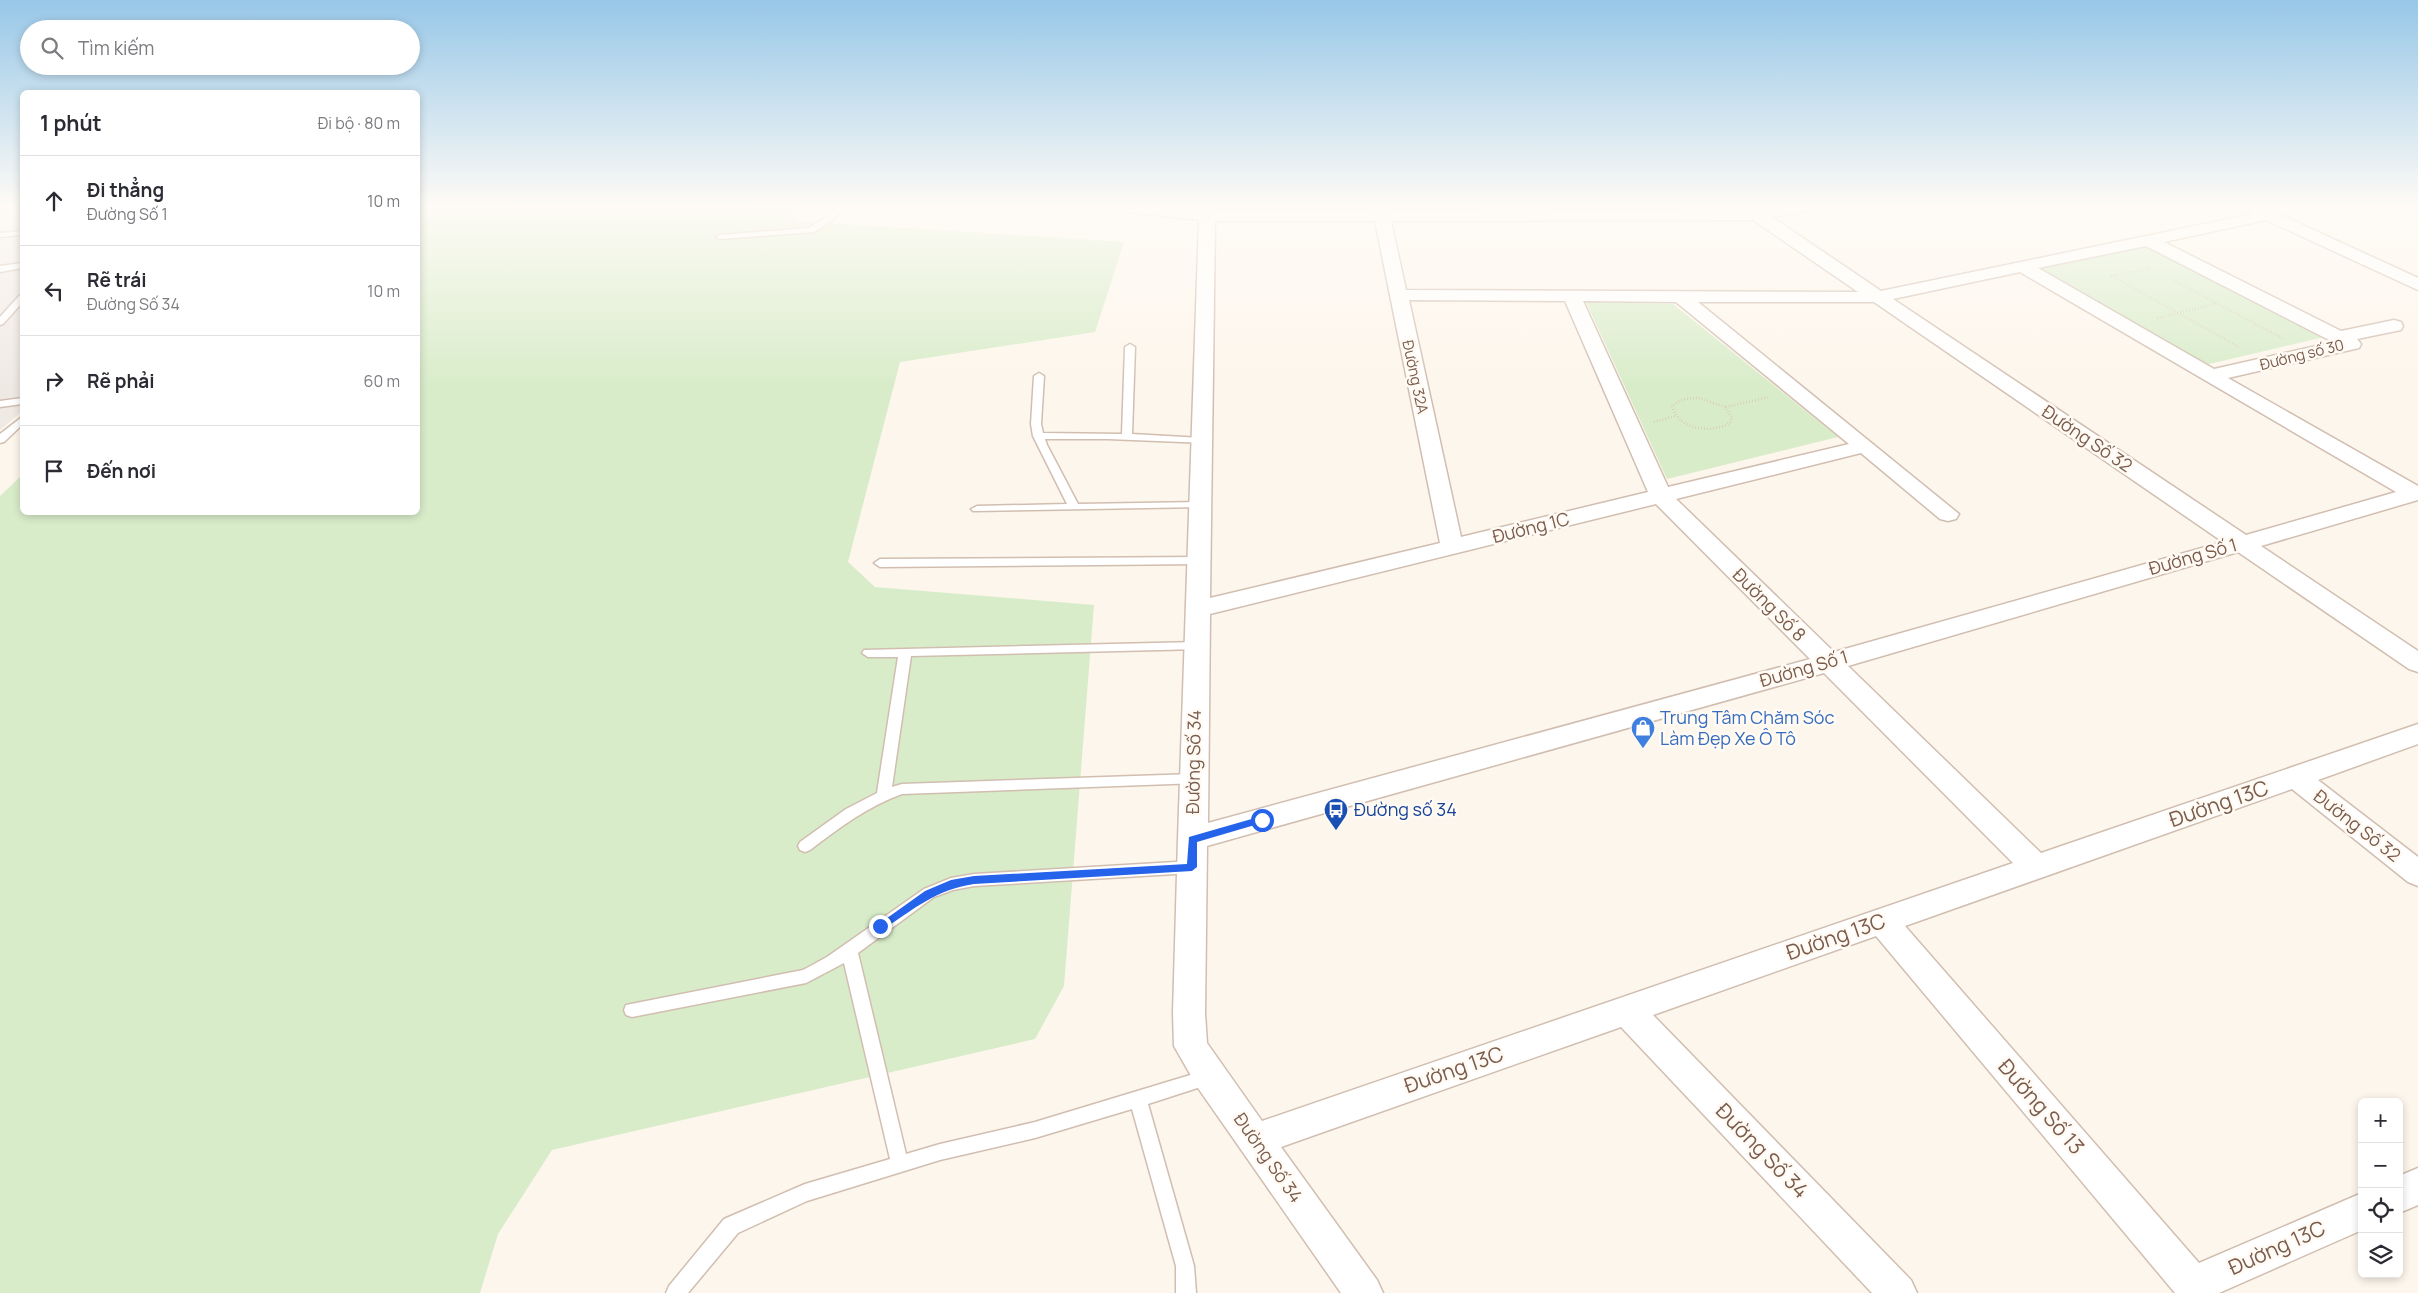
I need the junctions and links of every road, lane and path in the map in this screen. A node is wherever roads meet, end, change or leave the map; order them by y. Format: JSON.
{"nodes":[{"id":1,"x":1206,"y":267,"type":"edge"},
{"id":2,"x":1392,"y":267,"type":"edge"},
{"id":3,"x":1835,"y":267,"type":"edge"},
{"id":4,"x":2016,"y":267,"type":"edge"},
{"id":5,"x":2024,"y":267,"type":"edge"},
{"id":6,"x":2202,"y":267,"type":"edge"},
{"id":7,"x":2380,"y":267,"type":"edge"},
{"id":8,"x":2159,"y":272,"type":"dead end"},
{"id":9,"x":2168,"y":277,"type":"dead end"},
{"id":10,"x":2418,"y":285,"type":"edge"},
{"id":11,"x":1398,"y":295,"type":"junction"},
{"id":12,"x":1571,"y":295,"type":"junction"},
{"id":13,"x":2256,"y":295,"type":"junction"},
{"id":14,"x":1680,"y":296,"type":"junction"},
{"id":15,"x":1877,"y":297,"type":"junction"},
{"id":16,"x":20,"y":300,"type":"edge"},
{"id":17,"x":2218,"y":304,"type":"junction"},
{"id":18,"x":2178,"y":313,"type":"junction"},
{"id":19,"x":0,"y":322,"type":"edge"},
{"id":20,"x":2124,"y":326,"type":"junction"},
{"id":21,"x":2394,"y":326,"type":"dead end"},
{"id":22,"x":2338,"y":338,"type":"junction"},
{"id":23,"x":1130,"y":347,"type":"dead end"},
{"id":24,"x":2312,"y":354,"type":"junction"},
{"id":25,"x":2268,"y":364,"type":"junction"},
{"id":26,"x":1039,"y":376,"type":"dead end"},
{"id":27,"x":2211,"y":376,"type":"junction"},
{"id":28,"x":1797,"y":391,"type":"junction"},
{"id":29,"x":20,"y":402,"type":"edge"},
{"id":30,"x":0,"y":404,"type":"edge"},
{"id":31,"x":1726,"y":407,"type":"junction"},
{"id":32,"x":19,"y":423,"type":"edge"},
{"id":33,"x":0,"y":429,"type":"edge"},
{"id":34,"x":1038,"y":436,"type":"junction"},
{"id":35,"x":1127,"y":437,"type":"junction"},
{"id":36,"x":0,"y":440,"type":"edge"},
{"id":37,"x":1202,"y":441,"type":"junction"},
{"id":38,"x":1865,"y":446,"type":"junction"},
{"id":39,"x":2416,"y":493,"type":"edge"},
{"id":40,"x":1661,"y":496,"type":"junction"},
{"id":41,"x":1073,"y":506,"type":"junction"},
{"id":42,"x":1200,"y":506,"type":"junction"},
{"id":43,"x":977,"y":509,"type":"dead end"},
{"id":44,"x":1948,"y":514,"type":"dead end"},
{"id":45,"x":2242,"y":543,"type":"junction"},
{"id":46,"x":1452,"y":547,"type":"junction"},
{"id":47,"x":1199,"y":561,"type":"junction"},
{"id":48,"x":880,"y":563,"type":"dead end"},
{"id":49,"x":1198,"y":609,"type":"junction"},
{"id":50,"x":1197,"y":646,"type":"junction"},
{"id":51,"x":905,"y":652,"type":"junction"},
{"id":52,"x":868,"y":653,"type":"dead end"},
{"id":53,"x":2418,"y":662,"type":"edge"},
{"id":54,"x":1827,"y":663,"type":"junction"},
{"id":55,"x":2418,"y":734,"type":"edge"},
{"id":56,"x":2296,"y":777,"type":"junction"},
{"id":57,"x":1194,"y":779,"type":"junction"},
{"id":58,"x":884,"y":794,"type":"junction"},
{"id":59,"x":805,"y":846,"type":"dead end"},
{"id":60,"x":1192,"y":853,"type":"junction"},
{"id":61,"x":2036,"y":867,"type":"junction"},
{"id":62,"x":2418,"y":874,"type":"edge"},
{"id":63,"x":1882,"y":922,"type":"junction"},
{"id":64,"x":849,"y":950,"type":"junction"},
{"id":65,"x":632,"y":1010,"type":"dead end"},
{"id":66,"x":1626,"y":1010,"type":"junction"},
{"id":67,"x":1210,"y":1077,"type":"junction"},
{"id":68,"x":1138,"y":1098,"type":"junction"},
{"id":69,"x":1254,"y":1140,"type":"junction"},
{"id":70,"x":900,"y":1164,"type":"junction"},
{"id":71,"x":2418,"y":1186,"type":"edge"},
{"id":72,"x":2403,"y":1193,"type":"edge"},
{"id":73,"x":2358,"y":1213,"type":"edge"},
{"id":74,"x":2196,"y":1289,"type":"edge"},
{"id":75,"x":676,"y":1293,"type":"edge"},
{"id":76,"x":1186,"y":1293,"type":"edge"},
{"id":77,"x":1364,"y":1293,"type":"edge"},
{"id":78,"x":1898,"y":1293,"type":"edge"}],
"edges":[{"from":1,"to":37,"type":"street","name":"Đường Số 34"},
{"from":2,"to":11,"type":"street","name":"Đường 32A"},
{"from":3,"to":15,"type":"street","name":"Đường Số 32"},
{"from":4,"to":15,"type":"street"},
{"from":5,"to":20,"type":"street","name":"Đường Số 1"},
{"from":6,"to":13,"type":"street","name":"Đường số 30"},
{"from":7,"to":10,"type":"street"},
{"from":8,"to":18,"type":"path"},
{"from":9,"to":17,"type":"path"},
{"from":11,"to":12,"type":"street"},
{"from":11,"to":46,"type":"street","name":"Đường 32A"},
{"from":12,"to":14,"type":"street"},
{"from":12,"to":40,"type":"street","name":"Đường Số 8"},
{"from":13,"to":17,"type":"path"},
{"from":13,"to":22,"type":"street","name":"Đường số 30"},
{"from":14,"to":15,"type":"street"},
{"from":14,"to":28,"type":"street"},
{"from":15,"to":45,"type":"street","name":"Đường Số 32"},
{"from":16,"to":19,"type":"lane"},
{"from":17,"to":18,"type":"path"},
{"from":17,"to":24,"type":"path"},
{"from":18,"to":20,"type":"path"},
{"from":18,"to":25,"type":"path"},
{"from":20,"to":27,"type":"street","name":"Đường Số 1"},
{"from":21,"to":22,"type":"street"},
{"from":22,"to":24,"type":"street","name":"Đường số 30"},
{"from":23,"to":35,"type":"lane"},
{"from":24,"to":25,"type":"street","name":"Đường số 30"},
{"from":25,"to":27,"type":"street","name":"Đường số 30"},
{"from":26,"to":34,"type":"lane"},
{"from":27,"to":39,"type":"street","name":"Đường Số 1"},
{"from":28,"to":31,"type":"path"},
{"from":28,"to":38,"type":"street"},
{"from":29,"to":30,"type":"lane"},
{"from":31,"to":31,"type":"path"},
{"from":32,"to":33,"type":"lane"},
{"from":32,"to":36,"type":"lane"},
{"from":34,"to":35,"type":"lane"},
{"from":34,"to":41,"type":"lane"},
{"from":35,"to":37,"type":"lane"},
{"from":37,"to":42,"type":"street","name":"Đường Số 34"},
{"from":38,"to":40,"type":"street","name":"Đường 1C"},
{"from":38,"to":44,"type":"street"},
{"from":39,"to":45,"type":"street","name":"Đường Số 1"},
{"from":40,"to":46,"type":"street","name":"Đường 1C"},
{"from":40,"to":54,"type":"street","name":"Đường Số 8"},
{"from":41,"to":42,"type":"lane"},
{"from":41,"to":43,"type":"lane"},
{"from":42,"to":47,"type":"street","name":"Đường Số 34"},
{"from":45,"to":53,"type":"street","name":"Đường Số 32"},
{"from":45,"to":54,"type":"street","name":"Đường Số 1"},
{"from":46,"to":49,"type":"street","name":"Đường 1C"},
{"from":47,"to":48,"type":"lane"},
{"from":47,"to":49,"type":"street","name":"Đường Số 34"},
{"from":49,"to":50,"type":"street","name":"Đường Số 34"},
{"from":50,"to":51,"type":"lane"},
{"from":50,"to":57,"type":"street","name":"Đường Số 34"},
{"from":51,"to":52,"type":"lane"},
{"from":51,"to":58,"type":"lane"},
{"from":54,"to":60,"type":"street","name":"Đường Số 1"},
{"from":54,"to":61,"type":"street","name":"Đường Số 8"},
{"from":55,"to":56,"type":"street","name":"Đường 13C"},
{"from":56,"to":61,"type":"street","name":"Đường 13C"},
{"from":56,"to":62,"type":"street","name":"Đường Số 32"},
{"from":57,"to":58,"type":"lane"},
{"from":57,"to":60,"type":"street","name":"Đường Số 34"},
{"from":58,"to":59,"type":"lane"},
{"from":60,"to":64,"type":"lane"},
{"from":60,"to":67,"type":"street","name":"Đường Số 34"},
{"from":61,"to":63,"type":"street","name":"Đường 13C"},
{"from":63,"to":66,"type":"street","name":"Đường 13C"},
{"from":63,"to":74,"type":"street","name":"Đường Số 13"},
{"from":64,"to":65,"type":"lane"},
{"from":64,"to":70,"type":"lane"},
{"from":66,"to":69,"type":"street","name":"Đường 13C"},
{"from":66,"to":78,"type":"street","name":"Đường Số 34"},
{"from":67,"to":68,"type":"lane"},
{"from":67,"to":69,"type":"street","name":"Đường Số 34"},
{"from":68,"to":70,"type":"lane"},
{"from":68,"to":76,"type":"lane"},
{"from":69,"to":77,"type":"street","name":"Đường Số 34"},
{"from":70,"to":75,"type":"lane"},
{"from":71,"to":72,"type":"street"},
{"from":73,"to":74,"type":"street","name":"Đường 13C"}]}
